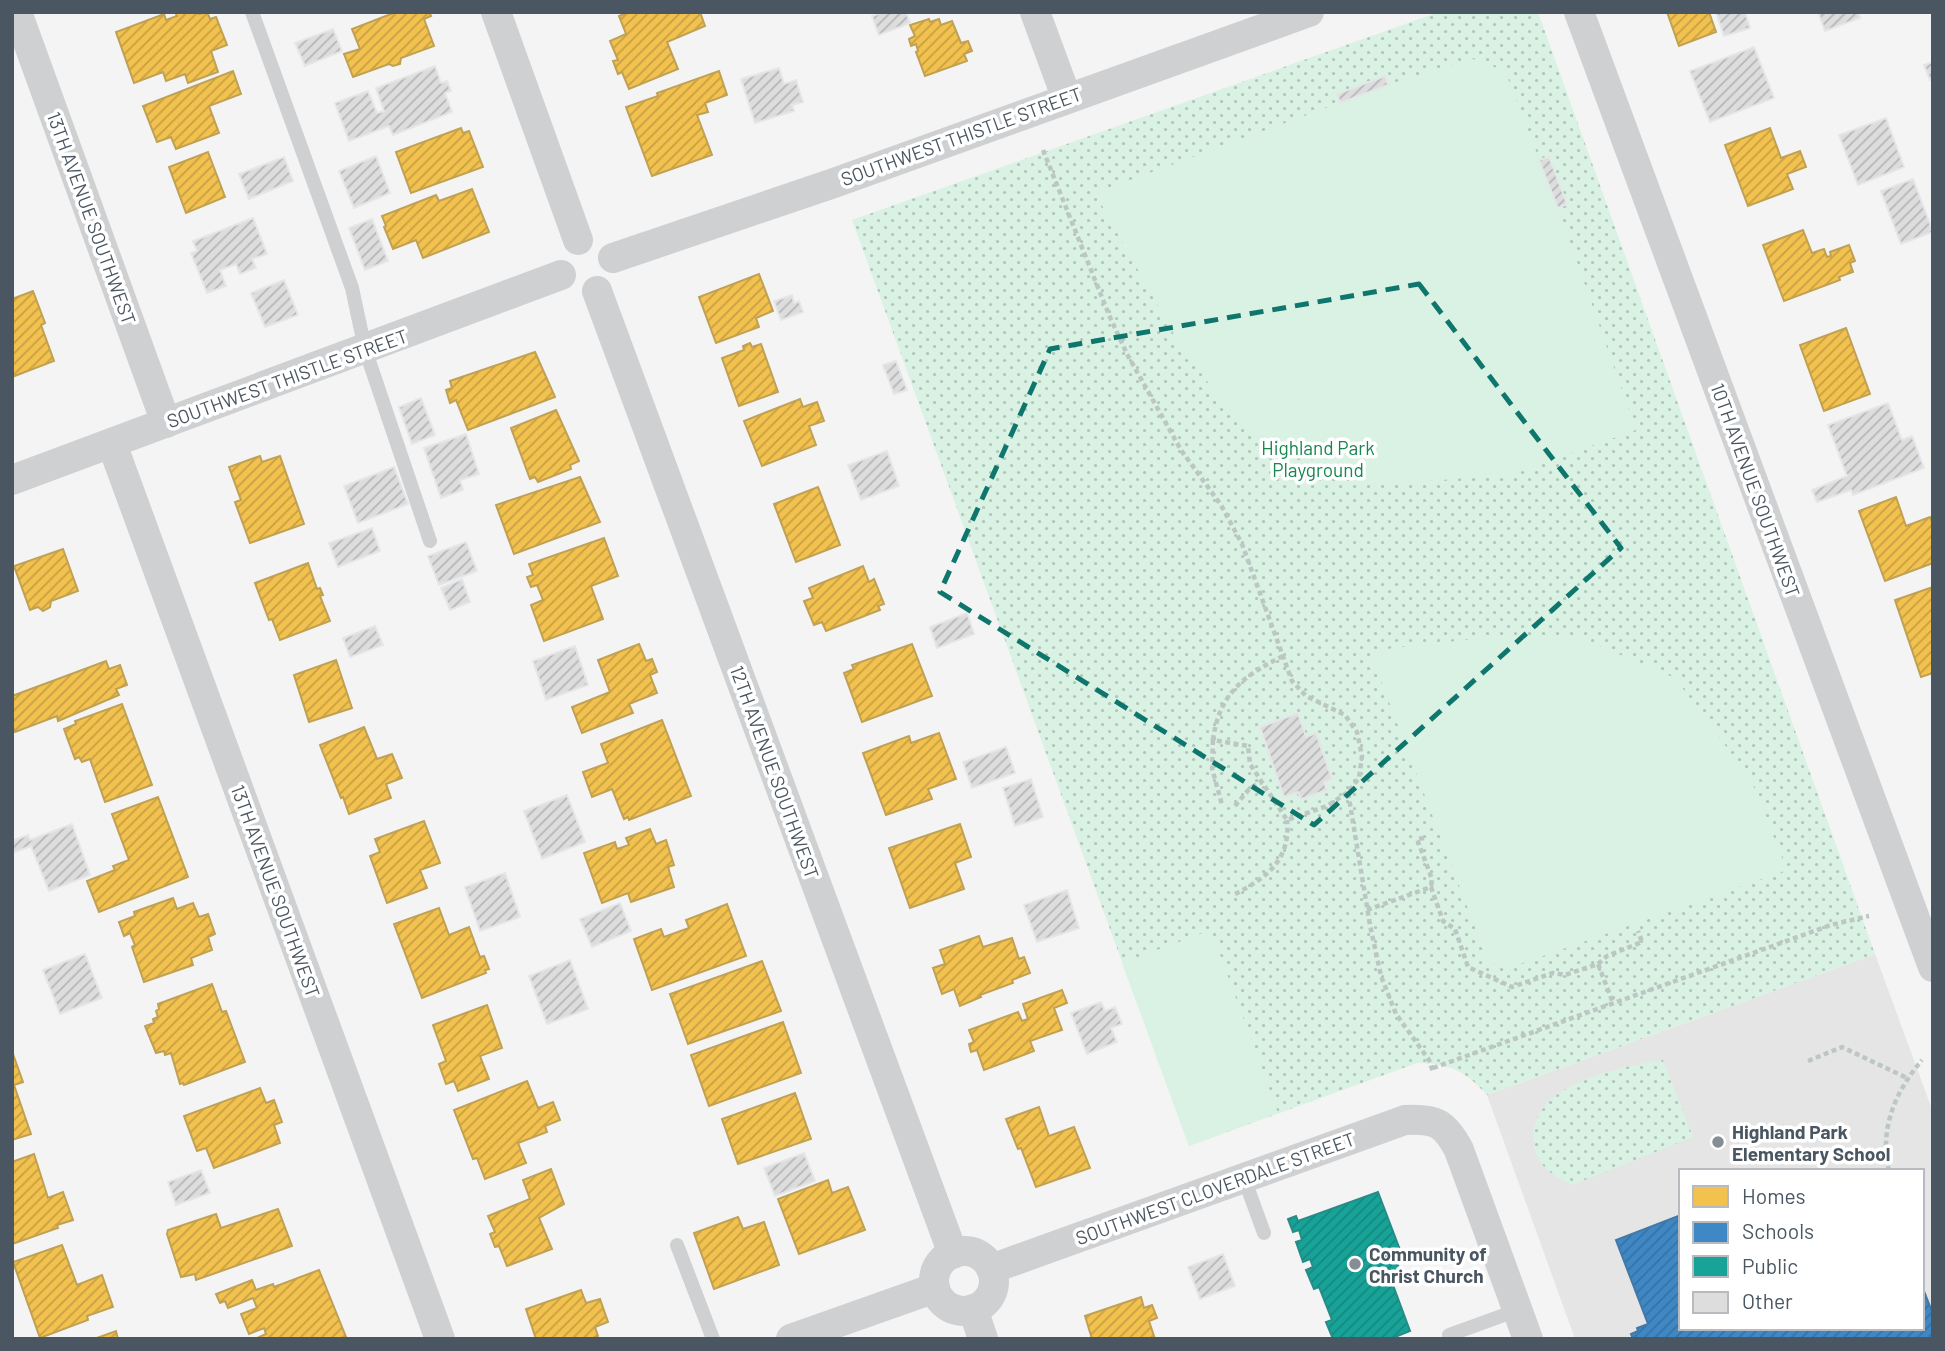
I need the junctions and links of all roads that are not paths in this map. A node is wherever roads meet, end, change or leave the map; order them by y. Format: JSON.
{"nodes":[{"id":1,"x":17,"y":12,"type":"edge"},
{"id":2,"x":252,"y":12,"type":"edge"},
{"id":3,"x":496,"y":12,"type":"edge"},
{"id":4,"x":1035,"y":12,"type":"edge"},
{"id":5,"x":1309,"y":12,"type":"edge"},
{"id":6,"x":1579,"y":12,"type":"edge"},
{"id":7,"x":1067,"y":99,"type":"junction"},
{"id":8,"x":578,"y":240,"type":"junction"},
{"id":9,"x":613,"y":258,"type":"junction"},
{"id":10,"x":561,"y":275,"type":"junction"},
{"id":11,"x":597,"y":291,"type":"junction"},
{"id":12,"x":365,"y":349,"type":"junction"},
{"id":13,"x":166,"y":423,"type":"junction"},
{"id":14,"x":112,"y":443,"type":"junction"},
{"id":15,"x":12,"y":480,"type":"edge"},
{"id":16,"x":430,"y":541,"type":"dead end"},
{"id":17,"x":1930,"y":949,"type":"edge"},
{"id":18,"x":1244,"y":1178,"type":"junction"},
{"id":19,"x":1264,"y":1233,"type":"dead end"},
{"id":20,"x":677,"y":1245,"type":"dead end"},
{"id":21,"x":953,"y":1254,"type":"junction"},
{"id":22,"x":991,"y":1269,"type":"junction"},
{"id":23,"x":935,"y":1288,"type":"junction"},
{"id":24,"x":973,"y":1309,"type":"junction"},
{"id":25,"x":1518,"y":1310,"type":"junction"},
{"id":26,"x":1449,"y":1335,"type":"dead end"},
{"id":27,"x":440,"y":1339,"type":"edge"},
{"id":28,"x":713,"y":1339,"type":"edge"},
{"id":29,"x":791,"y":1339,"type":"edge"},
{"id":30,"x":983,"y":1339,"type":"edge"},
{"id":31,"x":1528,"y":1339,"type":"edge"}],
"edges":[{"from":1,"to":13,"type":"street","name":"13TH AVENUE SOUTHWEST"},
{"from":2,"to":12,"type":"lane"},
{"from":3,"to":8,"type":"street"},
{"from":4,"to":7,"type":"street"},
{"from":5,"to":7,"type":"street","name":"SOUTHWEST THISTLE STREET"},
{"from":6,"to":17,"type":"street","name":"10TH AVENUE SOUTHWEST"},
{"from":7,"to":9,"type":"street","name":"SOUTHWEST THISTLE STREET"},
{"from":8,"to":9,"type":"street"},
{"from":8,"to":10,"type":"street"},
{"from":9,"to":11,"type":"street"},
{"from":10,"to":11,"type":"street"},
{"from":10,"to":12,"type":"street","name":"SOUTHWEST THISTLE STREET"},
{"from":11,"to":21,"type":"street","name":"12TH AVENUE SOUTHWEST"},
{"from":12,"to":13,"type":"street","name":"SOUTHWEST THISTLE STREET"},
{"from":12,"to":16,"type":"lane"},
{"from":13,"to":14,"type":"street","name":"SOUTHWEST THISTLE STREET"},
{"from":14,"to":15,"type":"street","name":"SOUTHWEST THISTLE STREET"},
{"from":14,"to":27,"type":"street","name":"13TH AVENUE SOUTHWEST"},
{"from":18,"to":19,"type":"lane"},
{"from":18,"to":22,"type":"street","name":"SOUTHWEST CLOVERDALE STREET"},
{"from":18,"to":25,"type":"street","name":"SOUTHWEST CLOVERDALE STREET"},
{"from":20,"to":28,"type":"lane"},
{"from":21,"to":22,"type":"street"},
{"from":21,"to":23,"type":"street"},
{"from":22,"to":24,"type":"street"},
{"from":23,"to":24,"type":"street"},
{"from":23,"to":29,"type":"street"},
{"from":24,"to":30,"type":"street"},
{"from":25,"to":26,"type":"lane"},
{"from":25,"to":31,"type":"street"}]}
